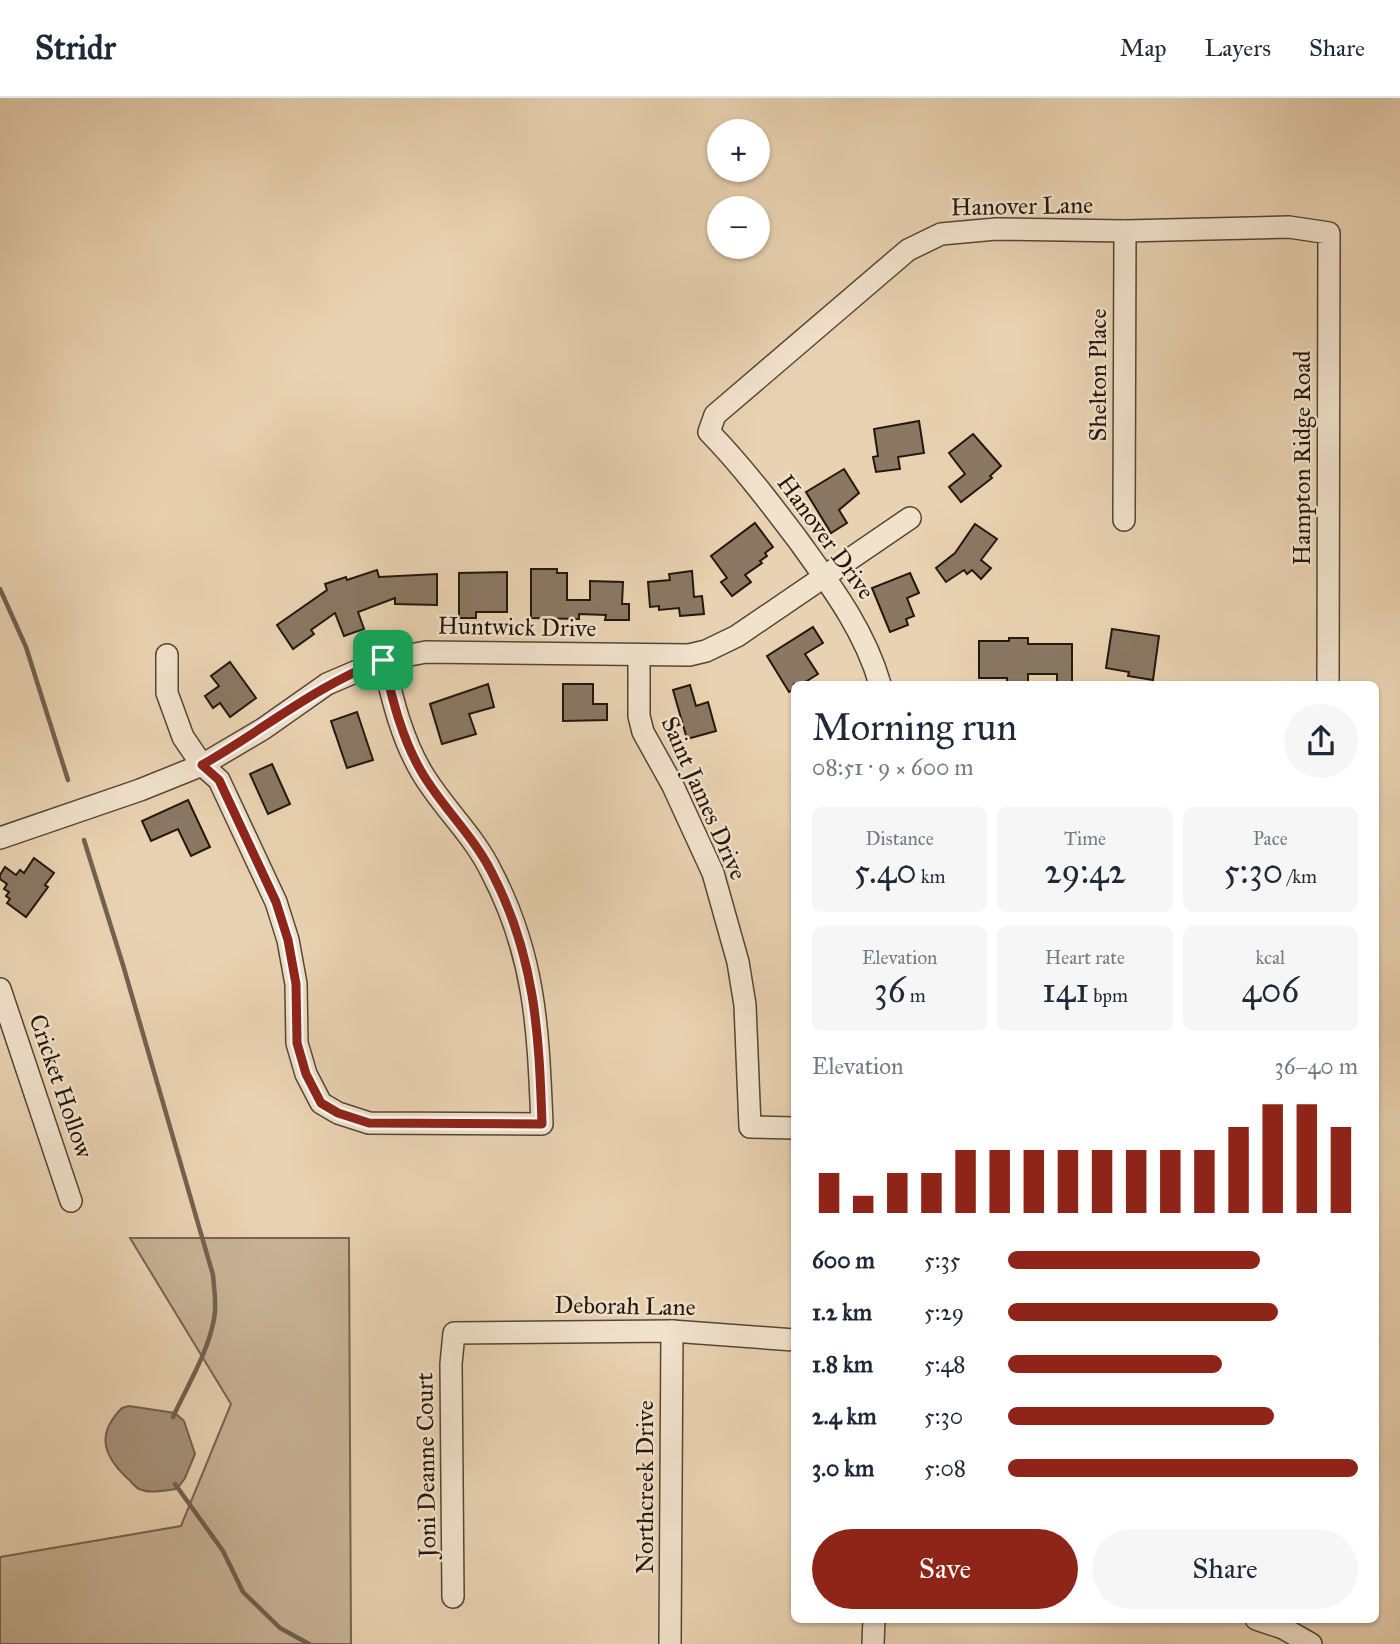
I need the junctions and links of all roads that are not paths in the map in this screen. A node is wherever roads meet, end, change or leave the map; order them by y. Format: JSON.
{"nodes":[{"id":1,"x":1125,"y":231,"type":"junction"},
{"id":2,"x":1329,"y":233,"type":"joint"},
{"id":3,"x":709,"y":432,"type":"joint"},
{"id":4,"x":910,"y":518,"type":"dead end"},
{"id":5,"x":1124,"y":520,"type":"dead end"},
{"id":6,"x":825,"y":577,"type":"junction"},
{"id":7,"x":167,"y":655,"type":"dead end"},
{"id":8,"x":639,"y":656,"type":"junction"},
{"id":9,"x":383,"y":660,"type":"junction"},
{"id":10,"x":879,"y":681,"type":"edge"},
{"id":11,"x":1328,"y":681,"type":"edge"},
{"id":12,"x":202,"y":765,"type":"junction"},
{"id":13,"x":0,"y":838,"type":"edge"},
{"id":14,"x":0,"y":989,"type":"edge"},
{"id":15,"x":791,"y":1128,"type":"edge"},
{"id":16,"x":71,"y":1201,"type":"dead end"},
{"id":17,"x":672,"y":1331,"type":"junction"},
{"id":18,"x":454,"y":1333,"type":"joint"},
{"id":19,"x":791,"y":1340,"type":"edge"},
{"id":20,"x":453,"y":1597,"type":"dead end"},
{"id":21,"x":874,"y":1623,"type":"edge"},
{"id":22,"x":1284,"y":1623,"type":"edge"},
{"id":23,"x":670,"y":1644,"type":"edge"},
{"id":24,"x":873,"y":1644,"type":"edge"},
{"id":25,"x":1311,"y":1644,"type":"edge"}],
"edges":[{"from":1,"to":2,"type":"street","name":"Hanover Lane"},
{"from":1,"to":3,"type":"street","name":"Hanover Lane"},
{"from":1,"to":5,"type":"street","name":"Shelton Place"},
{"from":2,"to":11,"type":"street","name":"Hampton Ridge Road"},
{"from":3,"to":6,"type":"street","name":"Hanover Drive"},
{"from":4,"to":6,"type":"street","name":"Huntwick Drive"},
{"from":6,"to":8,"type":"street","name":"Huntwick Drive"},
{"from":6,"to":10,"type":"street","name":"Hanover Drive"},
{"from":7,"to":12,"type":"street"},
{"from":8,"to":9,"type":"street","name":"Huntwick Drive"},
{"from":8,"to":15,"type":"street","name":"Saint James Drive"},
{"from":9,"to":12,"type":"street","name":"Huntwick Drive"},
{"from":9,"to":12,"type":"street"},
{"from":12,"to":13,"type":"street","name":"Huntwick Drive"},
{"from":14,"to":16,"type":"street","name":"Cricket Hollow"},
{"from":17,"to":18,"type":"street","name":"Deborah Lane"},
{"from":17,"to":19,"type":"street","name":"Deborah Lane"},
{"from":17,"to":23,"type":"street","name":"Northcreek Drive"},
{"from":18,"to":20,"type":"street","name":"Joni Deanne Court"},
{"from":21,"to":24,"type":"street"},
{"from":22,"to":25,"type":"street"}]}
